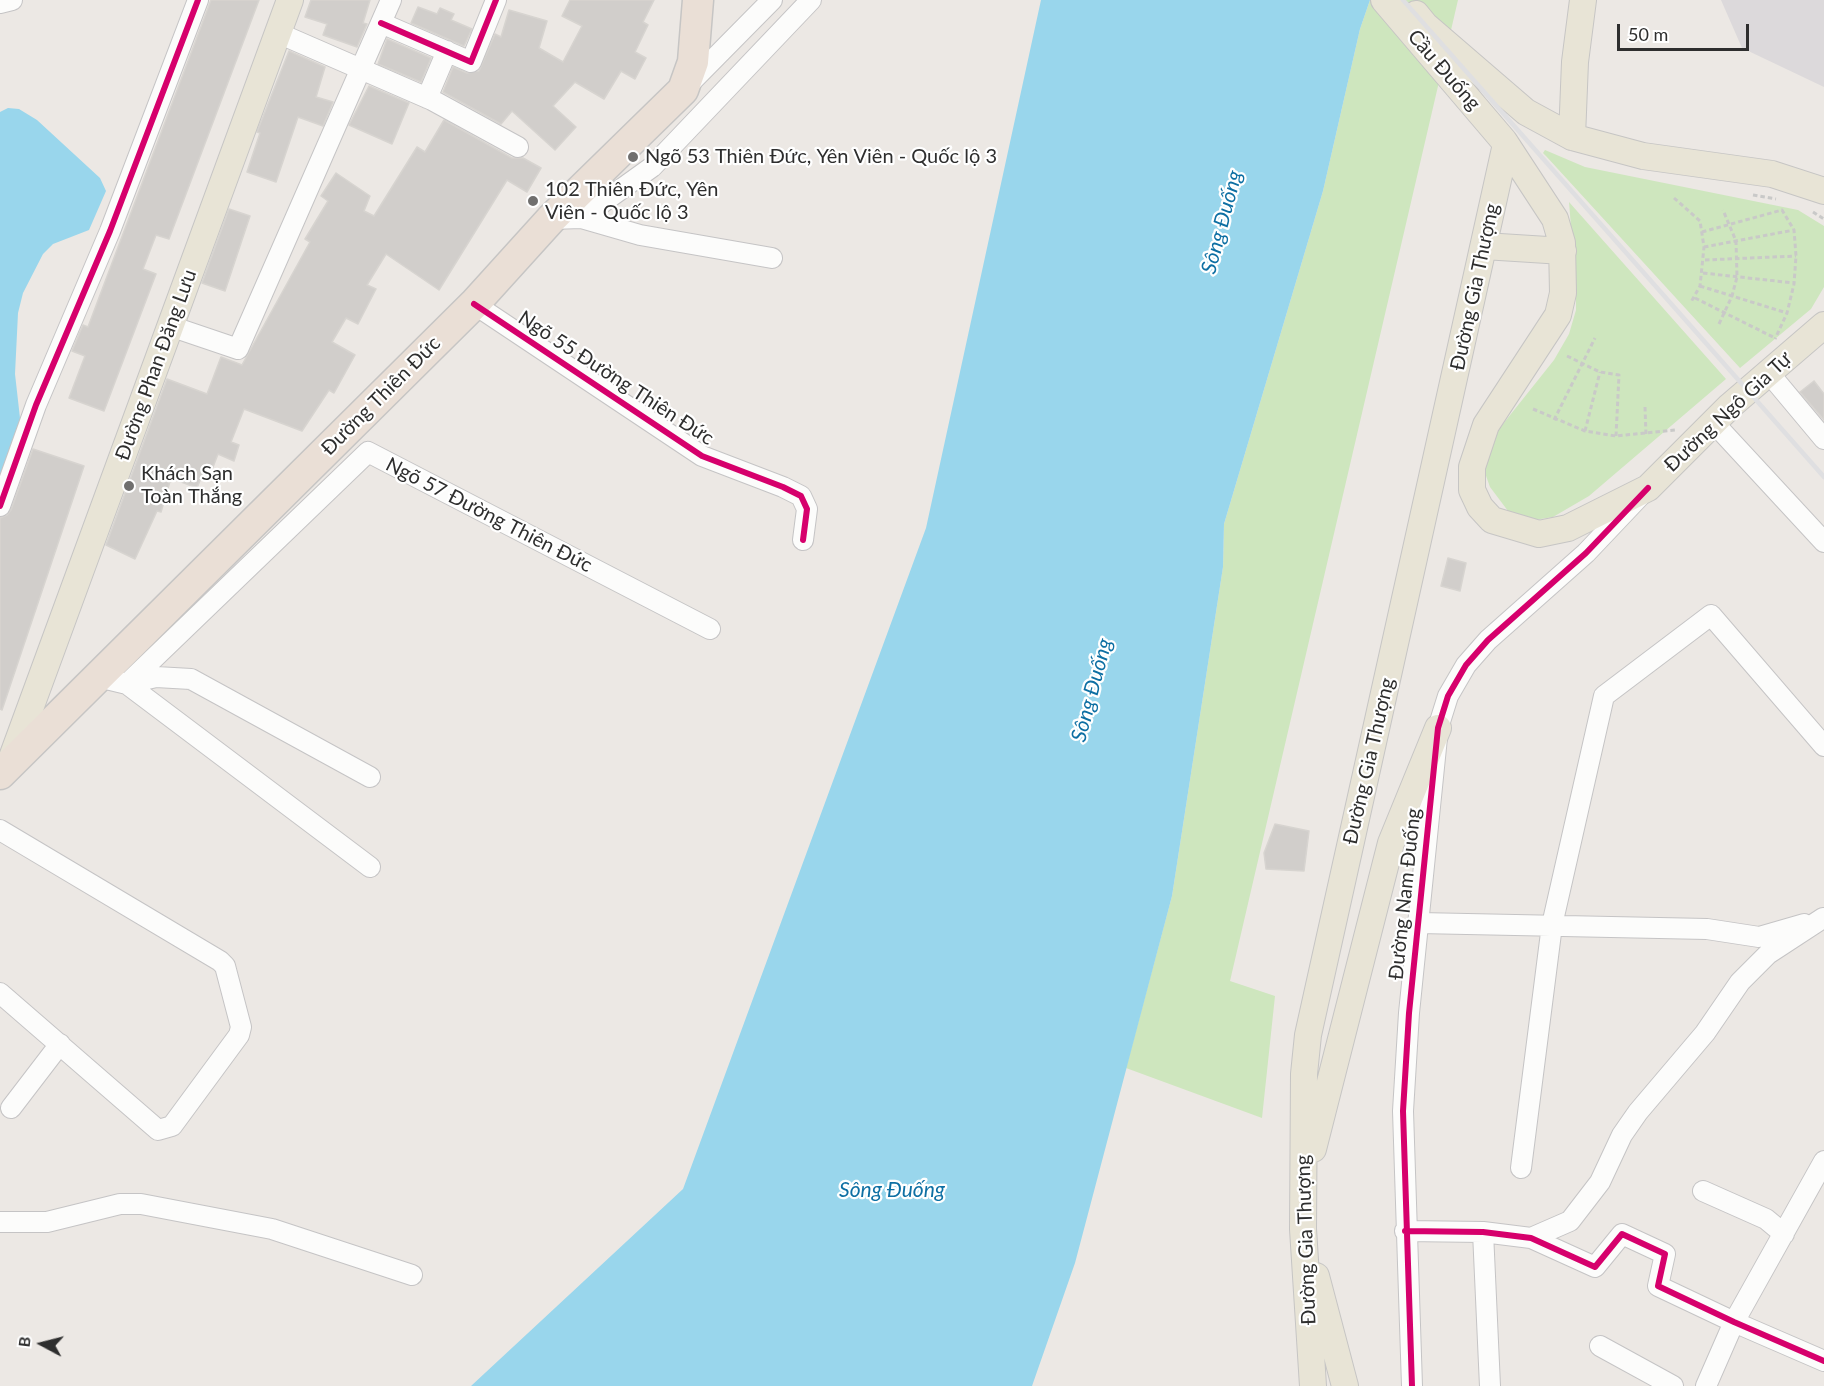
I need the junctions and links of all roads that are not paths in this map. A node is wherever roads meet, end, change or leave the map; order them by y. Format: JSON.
{"nodes":[{"id":1,"x":12,"y":0,"type":"edge"},
{"id":2,"x":198,"y":0,"type":"edge"},
{"id":3,"x":290,"y":0,"type":"edge"},
{"id":4,"x":391,"y":0,"type":"edge"},
{"id":5,"x":496,"y":0,"type":"edge"},
{"id":6,"x":698,"y":0,"type":"edge"},
{"id":7,"x":771,"y":0,"type":"edge"},
{"id":8,"x":811,"y":0,"type":"edge"},
{"id":9,"x":1384,"y":0,"type":"edge"},
{"id":10,"x":1405,"y":0,"type":"edge"},
{"id":11,"x":1583,"y":0,"type":"edge"},
{"id":12,"x":0,"y":3,"type":"edge"},
{"id":13,"x":381,"y":23,"type":"junction"},
{"id":14,"x":278,"y":33,"type":"junction"},
{"id":15,"x":447,"y":51,"type":"junction"},
{"id":16,"x":362,"y":68,"type":"junction"},
{"id":17,"x":684,"y":90,"type":"junction"},
{"id":18,"x":427,"y":98,"type":"junction"},
{"id":19,"x":1572,"y":137,"type":"junction"},
{"id":20,"x":1505,"y":142,"type":"junction"},
{"id":21,"x":518,"y":147,"type":"dead end"},
{"id":22,"x":1824,"y":191,"type":"edge"},
{"id":23,"x":581,"y":218,"type":"junction"},
{"id":24,"x":551,"y":219,"type":"junction"},
{"id":25,"x":1484,"y":246,"type":"junction"},
{"id":26,"x":1563,"y":252,"type":"junction"},
{"id":27,"x":772,"y":258,"type":"dead end"},
{"id":28,"x":474,"y":304,"type":"junction"},
{"id":29,"x":1824,"y":325,"type":"edge"},
{"id":30,"x":170,"y":326,"type":"junction"},
{"id":31,"x":1768,"y":360,"type":"junction"},
{"id":32,"x":1713,"y":422,"type":"junction"},
{"id":33,"x":1824,"y":439,"type":"edge"},
{"id":34,"x":1648,"y":488,"type":"junction"},
{"id":35,"x":0,"y":506,"type":"edge"},
{"id":36,"x":803,"y":540,"type":"dead end"},
{"id":37,"x":1824,"y":542,"type":"edge"},
{"id":38,"x":710,"y":630,"type":"dead end"},
{"id":39,"x":98,"y":677,"type":"junction"},
{"id":40,"x":127,"y":684,"type":"junction"},
{"id":41,"x":1438,"y":728,"type":"junction"},
{"id":42,"x":1824,"y":746,"type":"edge"},
{"id":43,"x":5,"y":768,"type":"edge"},
{"id":44,"x":370,"y":777,"type":"dead end"},
{"id":45,"x":2,"y":834,"type":"edge"},
{"id":46,"x":370,"y":867,"type":"dead end"},
{"id":47,"x":1823,"y":918,"type":"edge"},
{"id":48,"x":1419,"y":922,"type":"junction"},
{"id":49,"x":1552,"y":925,"type":"junction"},
{"id":50,"x":0,"y":993,"type":"edge"},
{"id":51,"x":60,"y":1044,"type":"junction"},
{"id":52,"x":11,"y":1108,"type":"dead end"},
{"id":53,"x":1824,"y":1161,"type":"edge"},
{"id":54,"x":1521,"y":1168,"type":"dead end"},
{"id":55,"x":1303,"y":1190,"type":"junction"},
{"id":56,"x":1703,"y":1191,"type":"dead end"},
{"id":57,"x":0,"y":1222,"type":"edge"},
{"id":58,"x":1303,"y":1229,"type":"junction"},
{"id":59,"x":1405,"y":1231,"type":"junction"},
{"id":60,"x":1483,"y":1232,"type":"junction"},
{"id":61,"x":1784,"y":1234,"type":"junction"},
{"id":62,"x":1531,"y":1238,"type":"junction"},
{"id":63,"x":412,"y":1275,"type":"dead end"},
{"id":64,"x":1734,"y":1322,"type":"junction"},
{"id":65,"x":1600,"y":1346,"type":"dead end"},
{"id":66,"x":1824,"y":1361,"type":"edge"},
{"id":67,"x":1312,"y":1386,"type":"edge"},
{"id":68,"x":1345,"y":1386,"type":"edge"},
{"id":69,"x":1412,"y":1386,"type":"edge"},
{"id":70,"x":1490,"y":1386,"type":"edge"},
{"id":71,"x":1673,"y":1386,"type":"edge"},
{"id":72,"x":1707,"y":1386,"type":"edge"}],
"edges":[{"from":1,"to":12,"type":"street"},
{"from":2,"to":35,"type":"street"},
{"from":3,"to":14,"type":"main road","name":"Đường Phan Đăng Lưu"},
{"from":4,"to":13,"type":"street"},
{"from":5,"to":15,"type":"street"},
{"from":6,"to":17,"type":"highway","name":"Đường Thiên Đức"},
{"from":7,"to":17,"type":"street"},
{"from":8,"to":23,"type":"street"},
{"from":9,"to":20,"type":"main road","name":"Cầu Đuống"},
{"from":10,"to":19,"type":"main road","name":"Cầu Đuống"},
{"from":11,"to":19,"type":"main road"},
{"from":13,"to":15,"type":"street"},
{"from":13,"to":16,"type":"street"},
{"from":14,"to":16,"type":"street"},
{"from":14,"to":30,"type":"main road","name":"Đường Phan Đăng Lưu"},
{"from":15,"to":18,"type":"street"},
{"from":16,"to":18,"type":"street"},
{"from":16,"to":30,"type":"street"},
{"from":17,"to":24,"type":"highway","name":"Đường Thiên Đức"},
{"from":18,"to":21,"type":"street"},
{"from":19,"to":22,"type":"main road"},
{"from":20,"to":25,"type":"main road","name":"Đường Gia Thượng"},
{"from":20,"to":26,"type":"main road","name":"Đường Ngô Gia Tự"},
{"from":23,"to":24,"type":"street"},
{"from":23,"to":27,"type":"street"},
{"from":24,"to":28,"type":"highway","name":"Đường Thiên Đức"},
{"from":25,"to":26,"type":"main road"},
{"from":25,"to":55,"type":"main road","name":"Đường Gia Thượng"},
{"from":26,"to":34,"type":"main road","name":"Đường Ngô Gia Tự"},
{"from":28,"to":36,"type":"street","name":"Ngõ 55 Đường Thiên Đức"},
{"from":28,"to":39,"type":"highway","name":"Đường Thiên Đức"},
{"from":29,"to":31,"type":"main road","name":"Đường Ngô Gia Tự"},
{"from":30,"to":43,"type":"main road","name":"Đường Phan Đăng Lưu"},
{"from":31,"to":32,"type":"main road","name":"Đường Ngô Gia Tự"},
{"from":31,"to":33,"type":"street"},
{"from":32,"to":34,"type":"main road","name":"Đường Ngô Gia Tự"},
{"from":32,"to":37,"type":"street"},
{"from":34,"to":41,"type":"street","name":"Đường Nam Đuống"},
{"from":38,"to":40,"type":"street","name":"Ngõ 57 Đường Thiên Đức"},
{"from":39,"to":40,"type":"street"},
{"from":39,"to":43,"type":"highway","name":"Đường Thiên Đức"},
{"from":40,"to":44,"type":"street"},
{"from":40,"to":46,"type":"street"},
{"from":41,"to":48,"type":"street","name":"Đường Nam Đuống"},
{"from":41,"to":55,"type":"main road"},
{"from":42,"to":49,"type":"street"},
{"from":45,"to":51,"type":"street"},
{"from":47,"to":49,"type":"street"},
{"from":47,"to":62,"type":"street"},
{"from":48,"to":49,"type":"street"},
{"from":48,"to":59,"type":"street","name":"Đường Nam Đuống"},
{"from":49,"to":54,"type":"street"},
{"from":50,"to":51,"type":"street"},
{"from":51,"to":52,"type":"street"},
{"from":53,"to":61,"type":"street"},
{"from":55,"to":58,"type":"main road","name":"Đường Gia Thượng"},
{"from":56,"to":61,"type":"street"},
{"from":57,"to":63,"type":"street"},
{"from":58,"to":67,"type":"main road","name":"Đường Gia Thượng"},
{"from":58,"to":68,"type":"main road"},
{"from":59,"to":60,"type":"street"},
{"from":59,"to":69,"type":"street","name":"Đường Nam Đuống"},
{"from":60,"to":62,"type":"street"},
{"from":60,"to":70,"type":"street"},
{"from":61,"to":64,"type":"street"},
{"from":62,"to":64,"type":"street"},
{"from":64,"to":66,"type":"street"},
{"from":64,"to":72,"type":"street"},
{"from":65,"to":71,"type":"street"}]}
